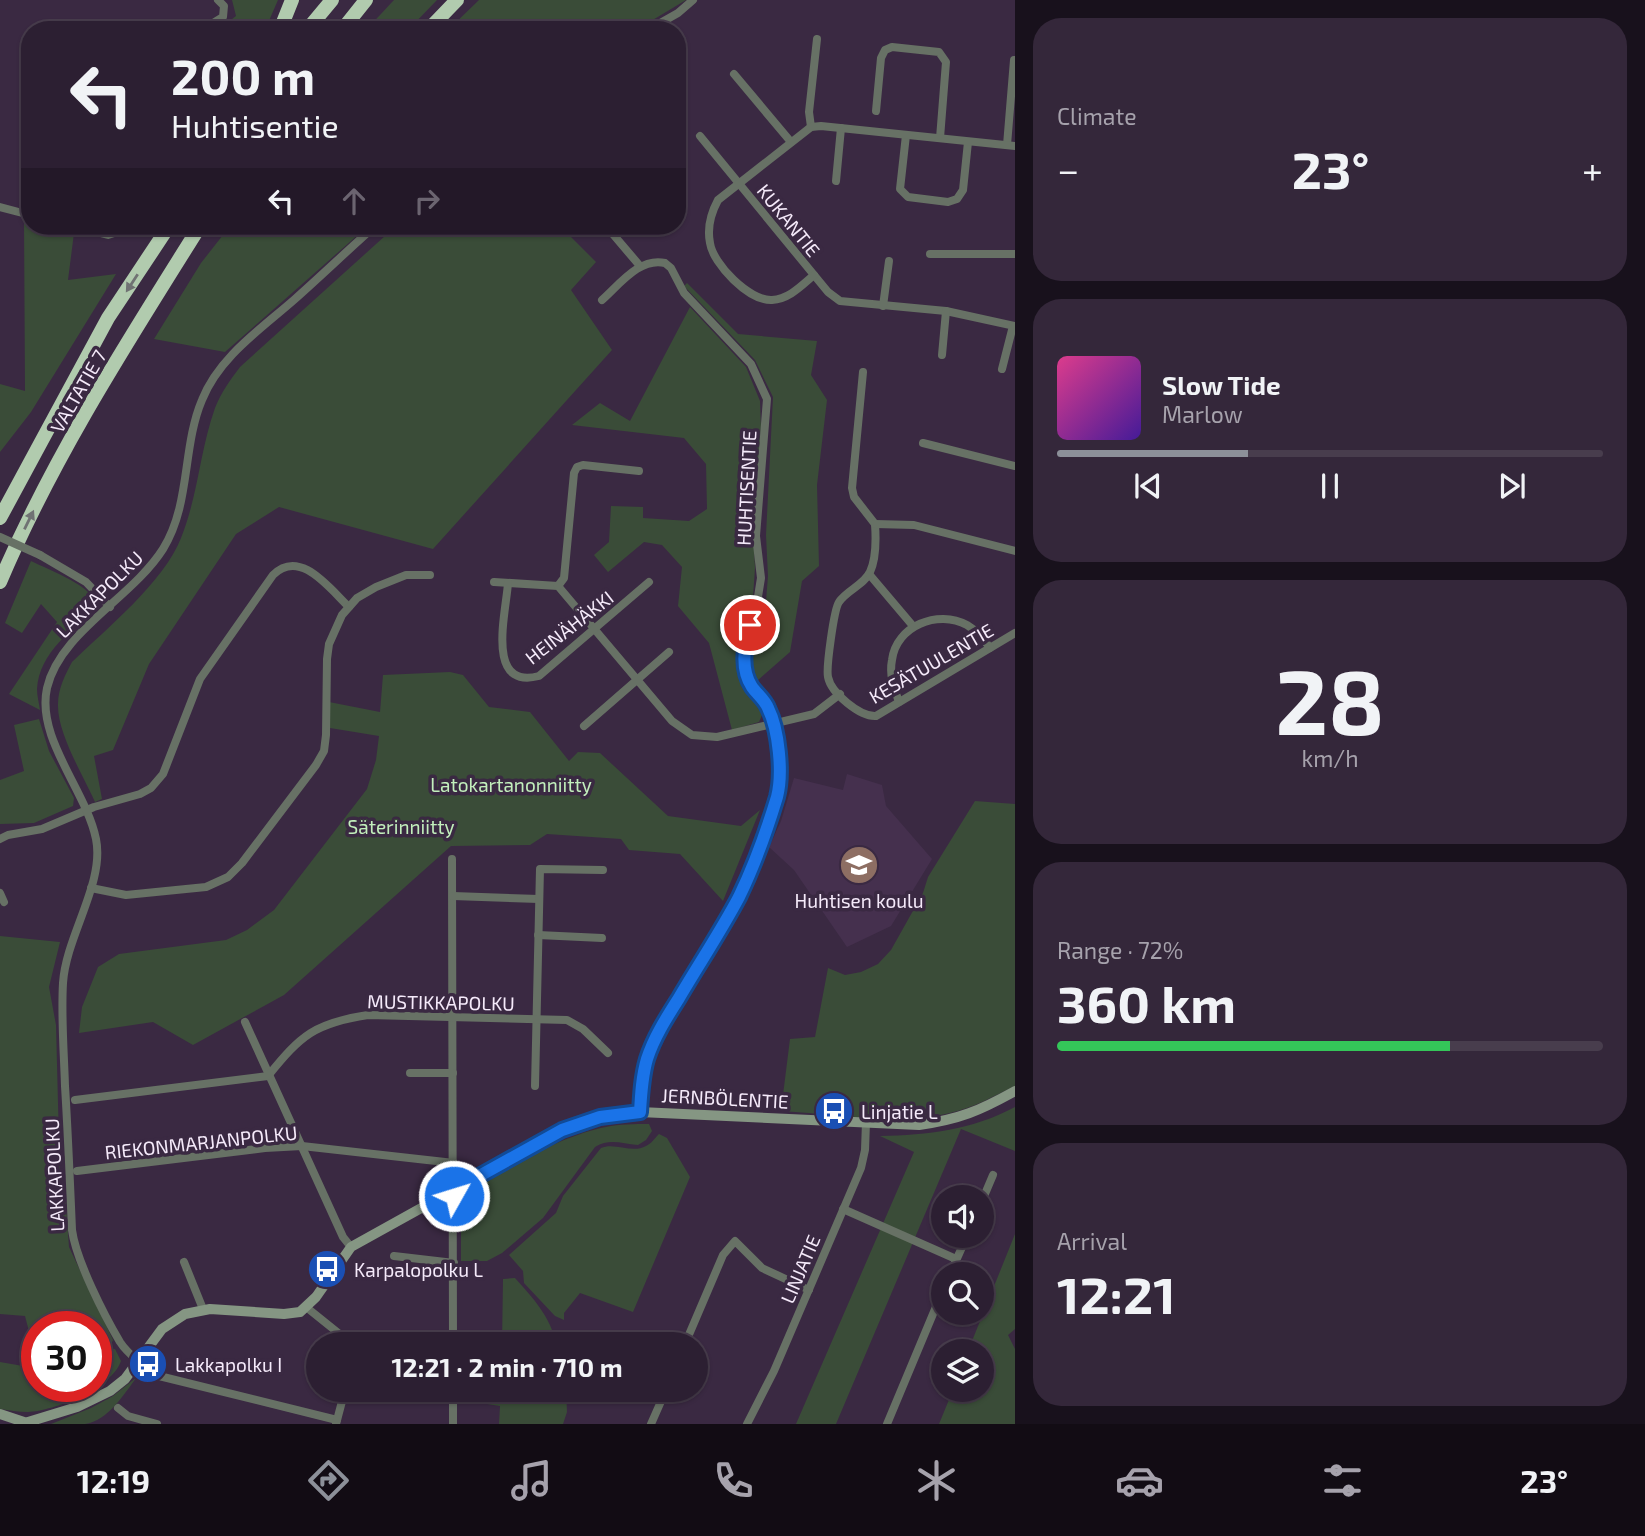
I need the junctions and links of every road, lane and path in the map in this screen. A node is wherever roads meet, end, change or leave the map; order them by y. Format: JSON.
{"nodes":[{"id":1,"x":218,"y":0,"type":"edge"},
{"id":2,"x":292,"y":0,"type":"edge"},
{"id":3,"x":332,"y":0,"type":"edge"},
{"id":4,"x":366,"y":0,"type":"edge"},
{"id":5,"x":457,"y":0,"type":"edge"},
{"id":6,"x":693,"y":0,"type":"edge"},
{"id":7,"x":217,"y":21,"type":"edge"},
{"id":8,"x":284,"y":21,"type":"edge"},
{"id":9,"x":314,"y":21,"type":"edge"},
{"id":10,"x":349,"y":21,"type":"edge"},
{"id":11,"x":437,"y":21,"type":"edge"},
{"id":12,"x":664,"y":21,"type":"edge"},
{"id":13,"x":817,"y":38,"type":"dead end"},
{"id":14,"x":1014,"y":60,"type":"edge"},
{"id":15,"x":734,"y":74,"type":"dead end"},
{"id":16,"x":876,"y":111,"type":"dead end"},
{"id":17,"x":811,"y":127,"type":"junction"},
{"id":18,"x":841,"y":128,"type":"junction"},
{"id":19,"x":905,"y":135,"type":"junction"},
{"id":20,"x":700,"y":136,"type":"dead end"},
{"id":21,"x":940,"y":138,"type":"junction"},
{"id":22,"x":790,"y":142,"type":"junction"},
{"id":23,"x":968,"y":142,"type":"junction"},
{"id":24,"x":1011,"y":146,"type":"edge"},
{"id":25,"x":836,"y":181,"type":"dead end"},
{"id":26,"x":739,"y":184,"type":"junction"},
{"id":27,"x":0,"y":207,"type":"edge"},
{"id":28,"x":21,"y":213,"type":"edge"},
{"id":29,"x":163,"y":235,"type":"edge"},
{"id":30,"x":194,"y":235,"type":"edge"},
{"id":31,"x":204,"y":235,"type":"edge"},
{"id":32,"x":365,"y":235,"type":"edge"},
{"id":33,"x":614,"y":235,"type":"edge"},
{"id":34,"x":930,"y":254,"type":"dead end"},
{"id":35,"x":1015,"y":254,"type":"edge"},
{"id":36,"x":889,"y":261,"type":"dead end"},
{"id":37,"x":640,"y":266,"type":"junction"},
{"id":38,"x":814,"y":275,"type":"junction"},
{"id":39,"x":602,"y":300,"type":"dead end"},
{"id":40,"x":883,"y":306,"type":"junction"},
{"id":41,"x":946,"y":310,"type":"junction"},
{"id":42,"x":1014,"y":326,"type":"edge"},
{"id":43,"x":130,"y":338,"type":"junction"},
{"id":44,"x":942,"y":355,"type":"dead end"},
{"id":45,"x":1002,"y":369,"type":"dead end"},
{"id":46,"x":863,"y":372,"type":"dead end"},
{"id":47,"x":923,"y":443,"type":"dead end"},
{"id":48,"x":1015,"y":466,"type":"edge"},
{"id":49,"x":639,"y":471,"type":"dead end"},
{"id":50,"x":0,"y":518,"type":"edge"},
{"id":51,"x":875,"y":524,"type":"junction"},
{"id":52,"x":0,"y":537,"type":"edge"},
{"id":53,"x":1015,"y":551,"type":"edge"},
{"id":54,"x":869,"y":574,"type":"junction"},
{"id":55,"x":430,"y":575,"type":"dead end"},
{"id":56,"x":0,"y":582,"type":"edge"},
{"id":57,"x":494,"y":582,"type":"dead end"},
{"id":58,"x":649,"y":582,"type":"dead end"},
{"id":59,"x":508,"y":583,"type":"junction"},
{"id":60,"x":558,"y":586,"type":"junction"},
{"id":61,"x":110,"y":607,"type":"junction"},
{"id":62,"x":349,"y":607,"type":"junction"},
{"id":63,"x":913,"y":626,"type":"junction"},
{"id":64,"x":595,"y":630,"type":"junction"},
{"id":65,"x":1015,"y":633,"type":"edge"},
{"id":66,"x":990,"y":648,"type":"junction"},
{"id":67,"x":669,"y":652,"type":"dead end"},
{"id":68,"x":636,"y":680,"type":"junction"},
{"id":69,"x":840,"y":694,"type":"junction"},
{"id":70,"x":899,"y":702,"type":"junction"},
{"id":71,"x":772,"y":723,"type":"junction"},
{"id":72,"x":584,"y":726,"type":"dead end"},
{"id":73,"x":87,"y":810,"type":"junction"},
{"id":74,"x":0,"y":839,"type":"edge"},
{"id":75,"x":453,"y":859,"type":"dead end"},
{"id":76,"x":603,"y":870,"type":"dead end"},
{"id":77,"x":91,"y":888,"type":"junction"},
{"id":78,"x":453,"y":896,"type":"junction"},
{"id":79,"x":539,"y":899,"type":"junction"},
{"id":80,"x":538,"y":935,"type":"junction"},
{"id":81,"x":602,"y":938,"type":"dead end"},
{"id":82,"x":453,"y":1016,"type":"junction"},
{"id":83,"x":536,"y":1019,"type":"junction"},
{"id":84,"x":245,"y":1022,"type":"dead end"},
{"id":85,"x":608,"y":1053,"type":"dead end"},
{"id":86,"x":410,"y":1073,"type":"dead end"},
{"id":87,"x":453,"y":1073,"type":"junction"},
{"id":88,"x":268,"y":1076,"type":"junction"},
{"id":89,"x":535,"y":1086,"type":"dead end"},
{"id":90,"x":1015,"y":1091,"type":"edge"},
{"id":91,"x":75,"y":1100,"type":"dead end"},
{"id":92,"x":640,"y":1112,"type":"junction"},
{"id":93,"x":866,"y":1122,"type":"junction"},
{"id":94,"x":302,"y":1146,"type":"junction"},
{"id":95,"x":454,"y":1163,"type":"junction"},
{"id":96,"x":77,"y":1171,"type":"dead end"},
{"id":97,"x":993,"y":1175,"type":"dead end"},
{"id":98,"x":989,"y":1185,"type":"edge"},
{"id":99,"x":454,"y":1190,"type":"junction"},
{"id":100,"x":843,"y":1209,"type":"junction"},
{"id":101,"x":351,"y":1247,"type":"junction"},
{"id":102,"x":961,"y":1248,"type":"edge"},
{"id":103,"x":394,"y":1256,"type":"dead end"},
{"id":104,"x":956,"y":1259,"type":"junction"},
{"id":105,"x":184,"y":1262,"type":"dead end"},
{"id":106,"x":955,"y":1262,"type":"edge"},
{"id":107,"x":453,"y":1263,"type":"junction"},
{"id":108,"x":808,"y":1290,"type":"junction"},
{"id":109,"x":306,"y":1307,"type":"junction"},
{"id":110,"x":203,"y":1309,"type":"junction"},
{"id":111,"x":931,"y":1319,"type":"edge"},
{"id":112,"x":337,"y":1332,"type":"edge"},
{"id":113,"x":453,"y":1332,"type":"edge"},
{"id":114,"x":690,"y":1332,"type":"edge"},
{"id":115,"x":139,"y":1362,"type":"junction"},
{"id":116,"x":155,"y":1376,"type":"dead end"},
{"id":117,"x":342,"y":1402,"type":"edge"},
{"id":118,"x":453,"y":1402,"type":"edge"},
{"id":119,"x":661,"y":1402,"type":"edge"},
{"id":120,"x":118,"y":1408,"type":"dead end"},
{"id":121,"x":0,"y":1414,"type":"edge"},
{"id":122,"x":337,"y":1422,"type":"edge"},
{"id":123,"x":29,"y":1423,"type":"edge"},
{"id":124,"x":157,"y":1424,"type":"edge"},
{"id":125,"x":453,"y":1424,"type":"edge"},
{"id":126,"x":651,"y":1424,"type":"edge"},
{"id":127,"x":747,"y":1424,"type":"edge"},
{"id":128,"x":887,"y":1424,"type":"edge"}],
"edges":[{"from":1,"to":7,"type":"street"},
{"from":2,"to":8,"type":"highway"},
{"from":3,"to":9,"type":"highway"},
{"from":4,"to":10,"type":"highway"},
{"from":5,"to":11,"type":"highway"},
{"from":6,"to":12,"type":"street"},
{"from":13,"to":17,"type":"street"},
{"from":14,"to":24,"type":"street"},
{"from":15,"to":22,"type":"street"},
{"from":16,"to":21,"type":"street"},
{"from":17,"to":18,"type":"street"},
{"from":17,"to":22,"type":"street","name":"KUKANTIE"},
{"from":18,"to":19,"type":"street"},
{"from":18,"to":25,"type":"street"},
{"from":19,"to":21,"type":"street"},
{"from":19,"to":23,"type":"street"},
{"from":20,"to":26,"type":"street"},
{"from":21,"to":23,"type":"street"},
{"from":22,"to":26,"type":"street","name":"KUKANTIE"},
{"from":23,"to":24,"type":"street"},
{"from":26,"to":38,"type":"street","name":"KUKANTIE"},
{"from":26,"to":38,"type":"street"},
{"from":27,"to":28,"type":"street"},
{"from":29,"to":50,"type":"highway","name":"VALTATIE 7","one_way":true},
{"from":30,"to":43,"type":"highway","name":"VALTATIE 7"},
{"from":31,"to":43,"type":"highway"},
{"from":32,"to":61,"type":"street","name":"LAKKAPOLKU"},
{"from":33,"to":37,"type":"street"},
{"from":34,"to":35,"type":"street"},
{"from":36,"to":40,"type":"street"},
{"from":37,"to":39,"type":"street"},
{"from":37,"to":71,"type":"street","name":"HUHTISENTIE"},
{"from":38,"to":40,"type":"street","name":"KUKANTIE"},
{"from":40,"to":41,"type":"street","name":"KUKANTIE"},
{"from":41,"to":42,"type":"street","name":"KUKANTIE"},
{"from":41,"to":44,"type":"street"},
{"from":42,"to":45,"type":"street"},
{"from":56,"to":43,"type":"highway","name":"VALTATIE 7","one_way":true},
{"from":46,"to":51,"type":"street"},
{"from":47,"to":48,"type":"street"},
{"from":49,"to":60,"type":"street"},
{"from":51,"to":53,"type":"street"},
{"from":51,"to":54,"type":"street"},
{"from":52,"to":61,"type":"street","bridge":true},
{"from":54,"to":63,"type":"street"},
{"from":54,"to":69,"type":"street","name":"KESÄTUULENTIE"},
{"from":55,"to":62,"type":"street"},
{"from":57,"to":59,"type":"street"},
{"from":58,"to":64,"type":"street","name":"HEINÄHÄKKI"},
{"from":59,"to":60,"type":"street"},
{"from":59,"to":64,"type":"street","name":"HEINÄHÄKKI"},
{"from":60,"to":64,"type":"street"},
{"from":61,"to":73,"type":"street","name":"LAKKAPOLKU"},
{"from":62,"to":73,"type":"street"},
{"from":62,"to":77,"type":"street"},
{"from":63,"to":66,"type":"street"},
{"from":63,"to":70,"type":"street"},
{"from":64,"to":68,"type":"street"},
{"from":65,"to":66,"type":"street","name":"KESÄTUULENTIE"},
{"from":66,"to":70,"type":"street","name":"KESÄTUULENTIE"},
{"from":67,"to":68,"type":"street"},
{"from":68,"to":71,"type":"street"},
{"from":68,"to":72,"type":"street"},
{"from":69,"to":70,"type":"street","name":"KESÄTUULENTIE"},
{"from":69,"to":71,"type":"street"},
{"from":71,"to":92,"type":"street","name":"HUHTISENTIE"},
{"from":73,"to":74,"type":"street"},
{"from":73,"to":77,"type":"street","name":"LAKKAPOLKU"},
{"from":75,"to":78,"type":"street"},
{"from":76,"to":79,"type":"street"},
{"from":77,"to":115,"type":"street","name":"LAKKAPOLKU"},
{"from":78,"to":79,"type":"street"},
{"from":78,"to":82,"type":"street"},
{"from":79,"to":80,"type":"street"},
{"from":80,"to":81,"type":"street"},
{"from":80,"to":83,"type":"street"},
{"from":82,"to":83,"type":"street","name":"MUSTIKKAPOLKU"},
{"from":82,"to":87,"type":"street"},
{"from":82,"to":88,"type":"street","name":"MUSTIKKAPOLKU"},
{"from":83,"to":85,"type":"street","name":"MUSTIKKAPOLKU"},
{"from":83,"to":89,"type":"street"},
{"from":84,"to":88,"type":"street"},
{"from":86,"to":87,"type":"street"},
{"from":87,"to":95,"type":"street"},
{"from":88,"to":91,"type":"street"},
{"from":88,"to":94,"type":"street"},
{"from":90,"to":93,"type":"street","name":"JERNBÖLENTIE"},
{"from":92,"to":93,"type":"street","name":"JERNBÖLENTIE"},
{"from":92,"to":99,"type":"street","name":"JERNBÖLENTIE"},
{"from":93,"to":100,"type":"street","name":"LINJATIE"},
{"from":94,"to":95,"type":"street","name":"RIEKONMARJANPOLKU"},
{"from":94,"to":96,"type":"street","name":"RIEKONMARJANPOLKU"},
{"from":94,"to":101,"type":"street"},
{"from":95,"to":99,"type":"street"},
{"from":97,"to":98,"type":"street"},
{"from":99,"to":101,"type":"street","name":"JERNBÖLENTIE"},
{"from":99,"to":107,"type":"street"},
{"from":100,"to":104,"type":"street"},
{"from":100,"to":108,"type":"street","name":"LINJATIE"},
{"from":101,"to":109,"type":"street","name":"JERNBÖLENTIE"},
{"from":102,"to":104,"type":"street"},
{"from":103,"to":107,"type":"street"},
{"from":104,"to":106,"type":"street"},
{"from":105,"to":110,"type":"street"},
{"from":107,"to":113,"type":"street"},
{"from":108,"to":114,"type":"street"},
{"from":108,"to":127,"type":"street","name":"LINJATIE"},
{"from":109,"to":110,"type":"street"},
{"from":109,"to":112,"type":"street"},
{"from":110,"to":115,"type":"street"},
{"from":111,"to":128,"type":"street"},
{"from":115,"to":123,"type":"street"},
{"from":116,"to":122,"type":"street"},
{"from":117,"to":122,"type":"street"},
{"from":118,"to":125,"type":"street"},
{"from":119,"to":126,"type":"street"},
{"from":120,"to":124,"type":"street"},
{"from":121,"to":123,"type":"street"}]}
